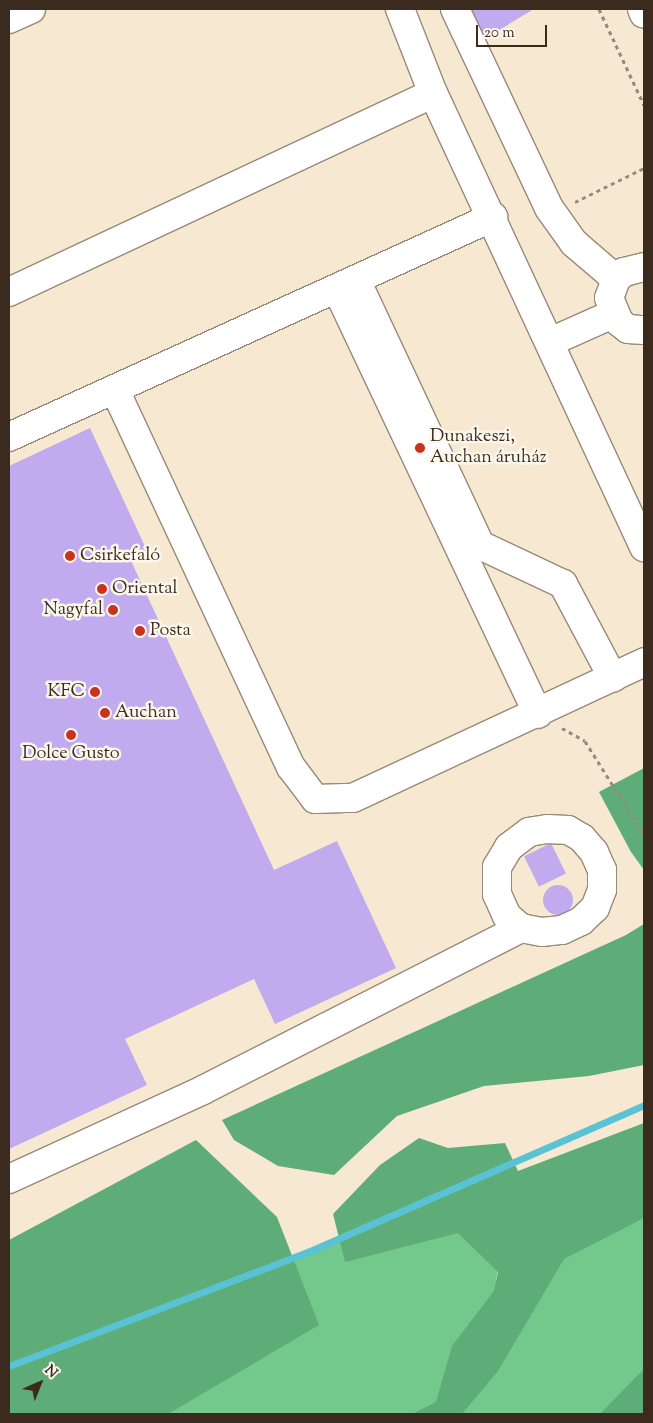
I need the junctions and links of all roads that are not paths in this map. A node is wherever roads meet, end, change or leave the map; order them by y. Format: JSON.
{"nodes":[{"id":1,"x":31,"y":9,"type":"edge"},
{"id":2,"x":388,"y":9,"type":"edge"},
{"id":3,"x":455,"y":9,"type":"edge"},
{"id":4,"x":642,"y":9,"type":"edge"},
{"id":5,"x":644,"y":14,"type":"edge"},
{"id":6,"x":9,"y":19,"type":"edge"},
{"id":7,"x":403,"y":21,"type":"edge"},
{"id":8,"x":432,"y":93,"type":"junction"},
{"id":9,"x":493,"y":217,"type":"junction"},
{"id":10,"x":644,"y":267,"type":"edge"},
{"id":11,"x":616,"y":279,"type":"junction"},
{"id":12,"x":347,"y":284,"type":"junction"},
{"id":13,"x":9,"y":292,"type":"edge"},
{"id":14,"x":613,"y":314,"type":"junction"},
{"id":15,"x":644,"y":330,"type":"edge"},
{"id":16,"x":550,"y":342,"type":"junction"},
{"id":17,"x":115,"y":390,"type":"junction"},
{"id":18,"x":9,"y":437,"type":"edge"},
{"id":19,"x":644,"y":547,"type":"edge"},
{"id":20,"x":644,"y":662,"type":"edge"},
{"id":21,"x":613,"y":678,"type":"junction"},
{"id":22,"x":538,"y":714,"type":"junction"},
{"id":23,"x":521,"y":928,"type":"dead end"},
{"id":24,"x":9,"y":1179,"type":"edge"}],
"edges":[{"from":1,"to":6,"type":"street"},
{"from":2,"to":7,"type":"street"},
{"from":3,"to":11,"type":"street"},
{"from":4,"to":5,"type":"street"},
{"from":7,"to":8,"type":"street"},
{"from":8,"to":9,"type":"street"},
{"from":8,"to":13,"type":"street"},
{"from":9,"to":12,"type":"street"},
{"from":9,"to":16,"type":"street"},
{"from":10,"to":11,"type":"street"},
{"from":11,"to":14,"type":"street"},
{"from":12,"to":17,"type":"street"},
{"from":12,"to":21,"type":"street"},
{"from":12,"to":22,"type":"street"},
{"from":14,"to":15,"type":"street"},
{"from":14,"to":16,"type":"street"},
{"from":16,"to":19,"type":"street"},
{"from":17,"to":18,"type":"street"},
{"from":17,"to":22,"type":"street"},
{"from":20,"to":21,"type":"street"},
{"from":21,"to":22,"type":"street"},
{"from":23,"to":24,"type":"street"}]}
